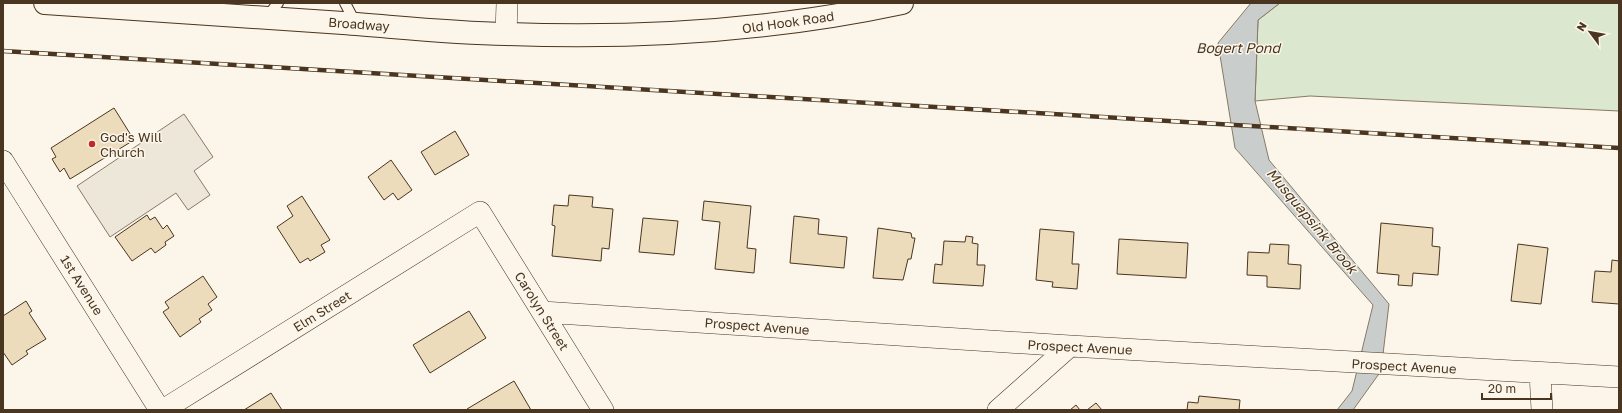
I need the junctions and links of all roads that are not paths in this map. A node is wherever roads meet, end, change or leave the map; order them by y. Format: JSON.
{"nodes":[{"id":1,"x":45,"y":3,"type":"edge"},
{"id":2,"x":345,"y":3,"type":"edge"},
{"id":3,"x":507,"y":3,"type":"edge"},
{"id":4,"x":902,"y":3,"type":"edge"},
{"id":5,"x":135,"y":6,"type":"edge"},
{"id":6,"x":272,"y":10,"type":"edge"},
{"id":7,"x":356,"y":24,"type":"junction"},
{"id":8,"x":506,"y":34,"type":"junction"},
{"id":9,"x":673,"y":34,"type":"joint"},
{"id":10,"x":3,"y":160,"type":"edge"},
{"id":11,"x":480,"y":212,"type":"joint"},
{"id":12,"x":542,"y":312,"type":"junction"},
{"id":13,"x":1070,"y":346,"type":"junction"},
{"id":14,"x":1540,"y":373,"type":"junction"},
{"id":15,"x":1619,"y":378,"type":"edge"},
{"id":16,"x":162,"y":410,"type":"edge"},
{"id":17,"x":603,"y":410,"type":"edge"},
{"id":18,"x":998,"y":410,"type":"edge"},
{"id":19,"x":1542,"y":410,"type":"edge"}],
"edges":[{"from":1,"to":5,"type":"main road","name":"Broadway"},
{"from":2,"to":7,"type":"lane"},
{"from":3,"to":8,"type":"street"},
{"from":4,"to":9,"type":"main road","name":"Old Hook Road"},
{"from":5,"to":6,"type":"main road","name":"Broadway"},
{"from":6,"to":7,"type":"main road","name":"Broadway"},
{"from":7,"to":8,"type":"main road","name":"Broadway"},
{"from":8,"to":9,"type":"main road","name":"Broadway"},
{"from":10,"to":16,"type":"street","name":"1st Avenue"},
{"from":11,"to":12,"type":"street","name":"Carolyn Street"},
{"from":11,"to":16,"type":"street","name":"Elm Street"},
{"from":12,"to":13,"type":"street","name":"Prospect Avenue"},
{"from":12,"to":17,"type":"street","name":"Carolyn Street"},
{"from":13,"to":14,"type":"street","name":"Prospect Avenue"},
{"from":13,"to":18,"type":"street"},
{"from":14,"to":15,"type":"street","name":"Prospect Avenue"},
{"from":14,"to":19,"type":"street"}]}
